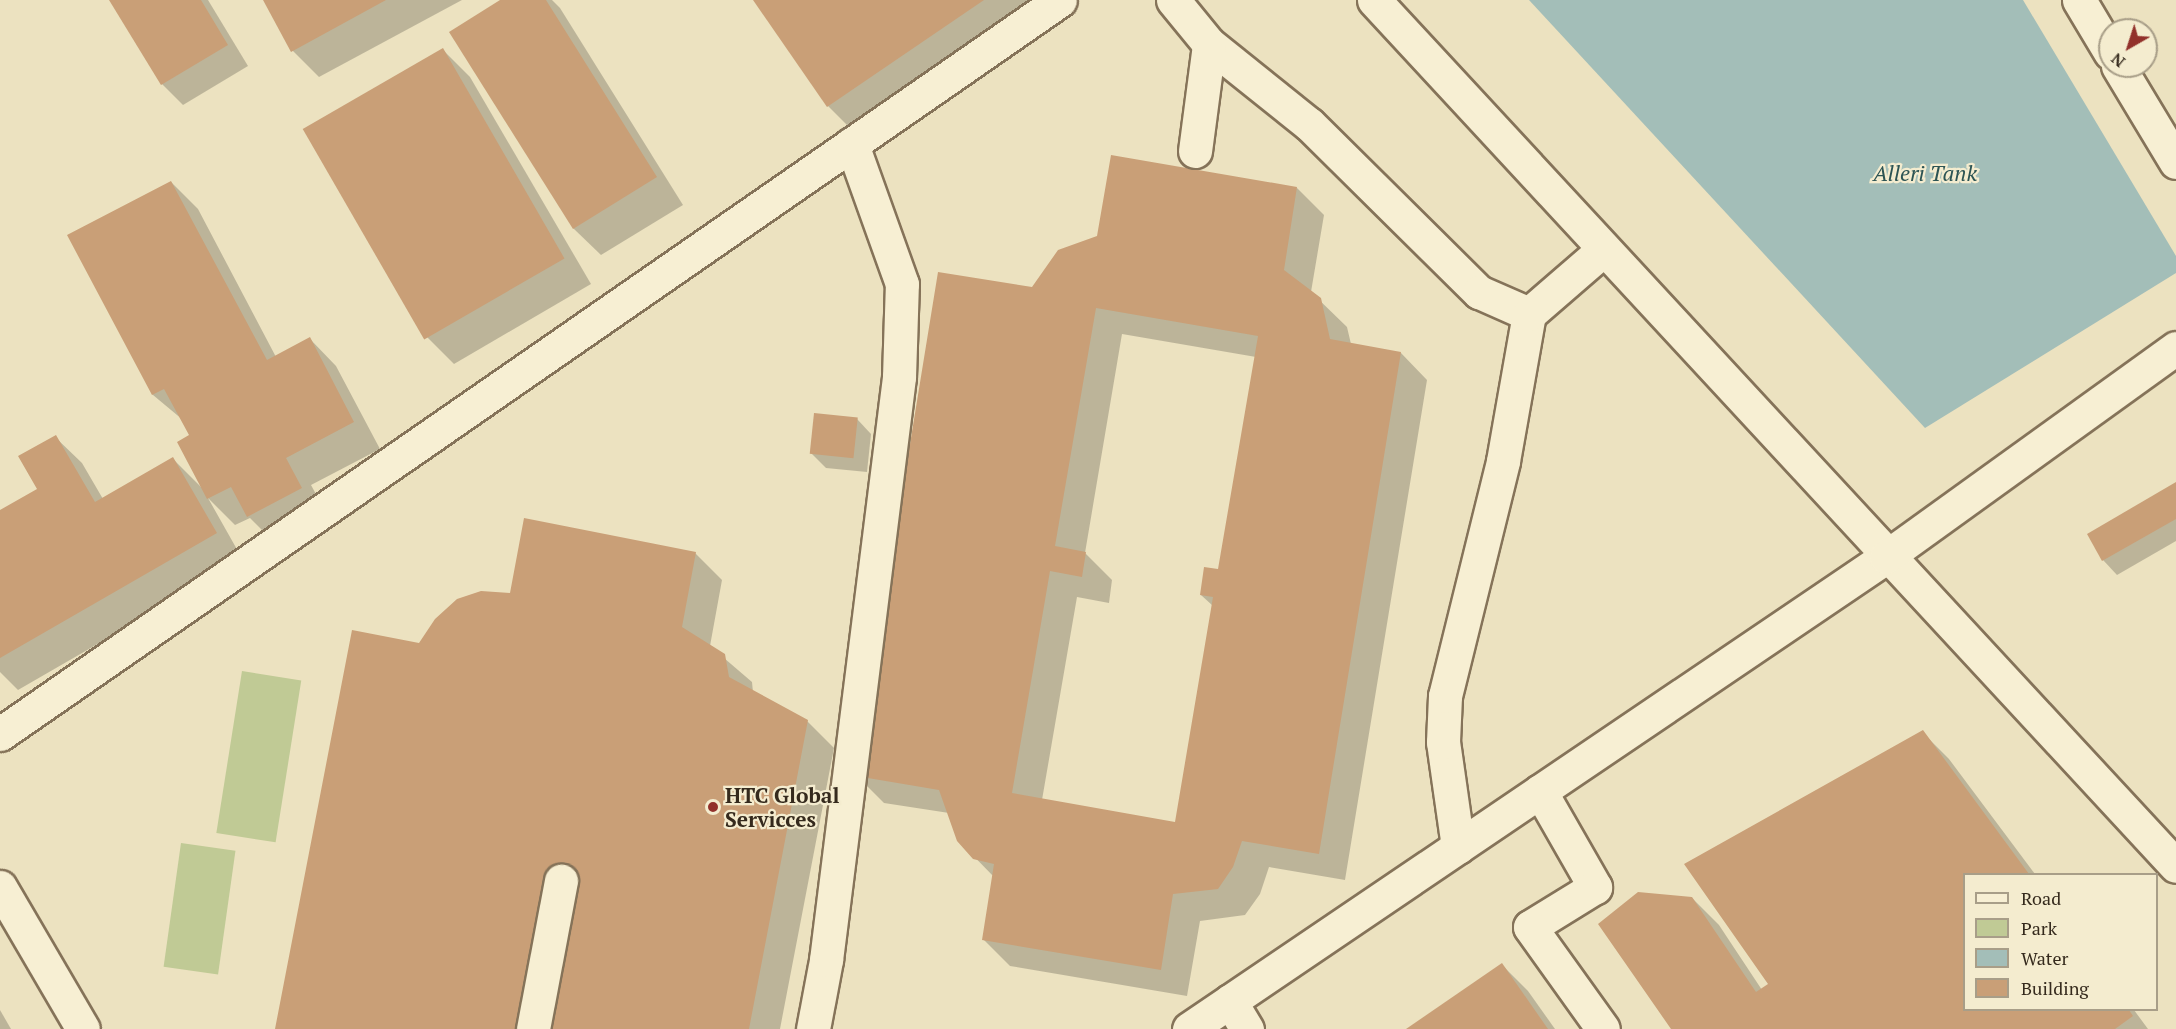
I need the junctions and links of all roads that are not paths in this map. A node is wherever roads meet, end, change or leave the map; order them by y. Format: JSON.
{"nodes":[{"id":1,"x":1060,"y":0,"type":"edge"},
{"id":2,"x":1173,"y":0,"type":"edge"},
{"id":3,"x":1374,"y":0,"type":"edge"},
{"id":4,"x":2079,"y":0,"type":"edge"},
{"id":5,"x":2098,"y":32,"type":"edge"},
{"id":6,"x":1209,"y":44,"type":"junction"},
{"id":7,"x":2125,"y":78,"type":"edge"},
{"id":8,"x":852,"y":144,"type":"junction"},
{"id":9,"x":1195,"y":151,"type":"dead end"},
{"id":10,"x":2176,"y":162,"type":"edge"},
{"id":11,"x":1604,"y":249,"type":"junction"},
{"id":12,"x":1529,"y":314,"type":"junction"},
{"id":13,"x":2172,"y":357,"type":"edge"},
{"id":14,"x":1886,"y":556,"type":"junction"},
{"id":15,"x":0,"y":734,"type":"edge"},
{"id":16,"x":1540,"y":791,"type":"junction"},
{"id":17,"x":1458,"y":847,"type":"junction"},
{"id":18,"x":2176,"y":866,"type":"edge"},
{"id":19,"x":561,"y":881,"type":"dead end"},
{"id":20,"x":0,"y":887,"type":"edge"},
{"id":21,"x":1230,"y":1001,"type":"junction"},
{"id":22,"x":83,"y":1029,"type":"edge"},
{"id":23,"x":533,"y":1029,"type":"edge"},
{"id":24,"x":813,"y":1029,"type":"edge"},
{"id":25,"x":1189,"y":1029,"type":"edge"},
{"id":26,"x":1247,"y":1029,"type":"edge"},
{"id":27,"x":1603,"y":1029,"type":"edge"}],
"edges":[{"from":1,"to":8,"type":"lane"},
{"from":2,"to":6,"type":"lane"},
{"from":3,"to":11,"type":"lane"},
{"from":4,"to":5,"type":"lane"},
{"from":6,"to":9,"type":"lane"},
{"from":6,"to":12,"type":"lane"},
{"from":7,"to":10,"type":"lane"},
{"from":8,"to":15,"type":"lane"},
{"from":8,"to":24,"type":"lane"},
{"from":11,"to":12,"type":"lane"},
{"from":11,"to":14,"type":"lane"},
{"from":12,"to":17,"type":"lane"},
{"from":13,"to":14,"type":"lane"},
{"from":14,"to":16,"type":"lane"},
{"from":14,"to":18,"type":"lane"},
{"from":16,"to":17,"type":"lane"},
{"from":16,"to":27,"type":"lane"},
{"from":17,"to":21,"type":"lane"},
{"from":19,"to":23,"type":"lane"},
{"from":20,"to":22,"type":"lane"},
{"from":21,"to":25,"type":"lane"},
{"from":21,"to":26,"type":"lane"}]}
